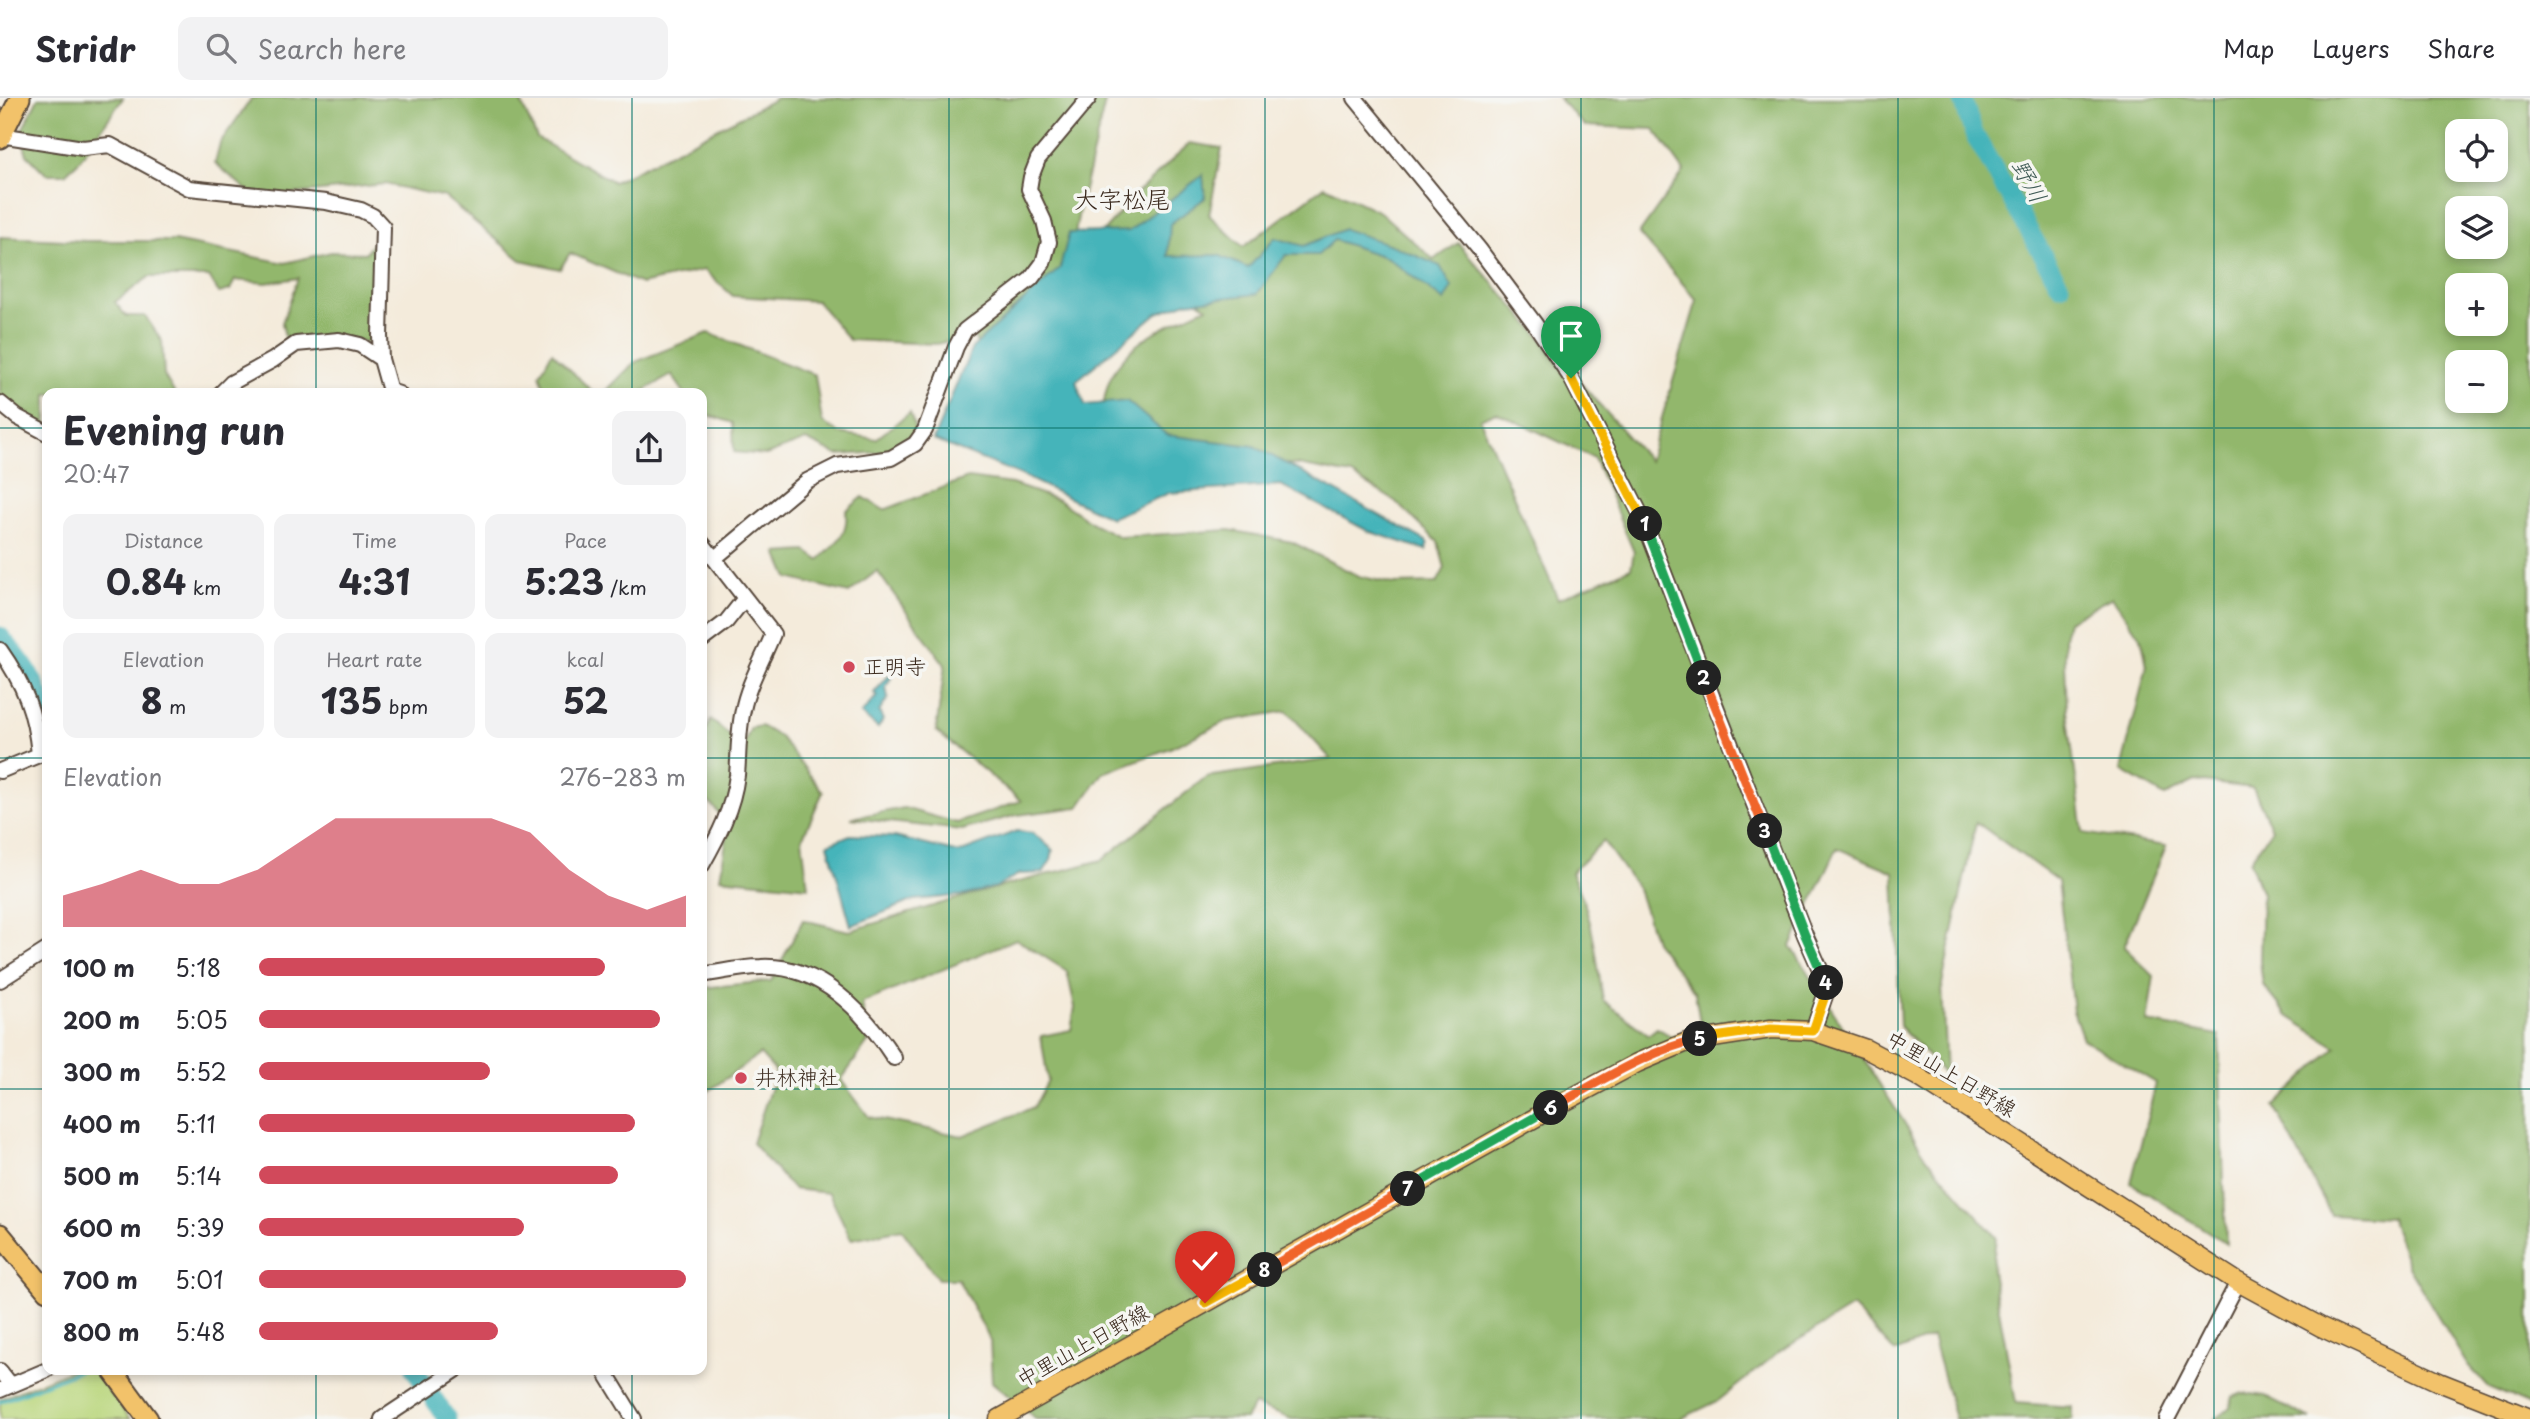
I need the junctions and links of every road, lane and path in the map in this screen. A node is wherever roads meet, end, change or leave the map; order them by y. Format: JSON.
{"nodes":[{"id":1,"x":20,"y":98,"type":"edge"},
{"id":2,"x":1089,"y":98,"type":"edge"},
{"id":3,"x":1355,"y":98,"type":"edge"},
{"id":4,"x":0,"y":136,"type":"edge"},
{"id":5,"x":381,"y":359,"type":"junction"},
{"id":6,"x":226,"y":388,"type":"edge"},
{"id":7,"x":389,"y":388,"type":"edge"},
{"id":8,"x":0,"y":403,"type":"edge"},
{"id":9,"x":42,"y":430,"type":"edge"},
{"id":10,"x":707,"y":548,"type":"edge"},
{"id":11,"x":715,"y":558,"type":"junction"},
{"id":12,"x":745,"y":598,"type":"junction"},
{"id":13,"x":707,"y":636,"type":"edge"},
{"id":14,"x":0,"y":650,"type":"edge"},
{"id":15,"x":42,"y":749,"type":"edge"},
{"id":16,"x":42,"y":753,"type":"edge"},
{"id":17,"x":0,"y":771,"type":"edge"},
{"id":18,"x":707,"y":856,"type":"edge"},
{"id":19,"x":42,"y":953,"type":"edge"},
{"id":20,"x":707,"y":974,"type":"edge"},
{"id":21,"x":0,"y":980,"type":"edge"},
{"id":22,"x":1813,"y":1031,"type":"junction"},
{"id":23,"x":894,"y":1058,"type":"dead end"},
{"id":24,"x":0,"y":1234,"type":"edge"},
{"id":25,"x":2238,"y":1282,"type":"junction"},
{"id":26,"x":42,"y":1285,"type":"edge"},
{"id":27,"x":0,"y":1371,"type":"edge"},
{"id":28,"x":42,"y":1372,"type":"edge"},
{"id":29,"x":116,"y":1375,"type":"edge"},
{"id":30,"x":448,"y":1375,"type":"edge"},
{"id":31,"x":607,"y":1375,"type":"edge"},
{"id":32,"x":6,"y":1388,"type":"edge"},
{"id":33,"x":2530,"y":1418,"type":"edge"},
{"id":34,"x":148,"y":1419,"type":"edge"},
{"id":35,"x":382,"y":1419,"type":"edge"},
{"id":36,"x":634,"y":1419,"type":"edge"},
{"id":37,"x":999,"y":1419,"type":"edge"},
{"id":38,"x":2167,"y":1419,"type":"edge"}],
"edges":[{"from":1,"to":4,"type":"highway"},
{"from":2,"to":11,"type":"street"},
{"from":3,"to":22,"type":"street"},
{"from":4,"to":5,"type":"street"},
{"from":5,"to":6,"type":"street"},
{"from":5,"to":7,"type":"street"},
{"from":8,"to":9,"type":"street"},
{"from":10,"to":11,"type":"street"},
{"from":11,"to":12,"type":"street"},
{"from":12,"to":13,"type":"street"},
{"from":12,"to":18,"type":"street"},
{"from":14,"to":15,"type":"street"},
{"from":16,"to":17,"type":"street"},
{"from":19,"to":21,"type":"street"},
{"from":20,"to":23,"type":"street"},
{"from":22,"to":25,"type":"main road","name":"中里山上日野線"},
{"from":22,"to":37,"type":"main road","name":"中里山上日野線"},
{"from":24,"to":26,"type":"highway"},
{"from":25,"to":33,"type":"main road","name":"中里山上日野線"},
{"from":25,"to":38,"type":"street"},
{"from":27,"to":32,"type":"street"},
{"from":28,"to":32,"type":"street"},
{"from":29,"to":34,"type":"highway"},
{"from":30,"to":35,"type":"street"},
{"from":31,"to":36,"type":"street"}]}
